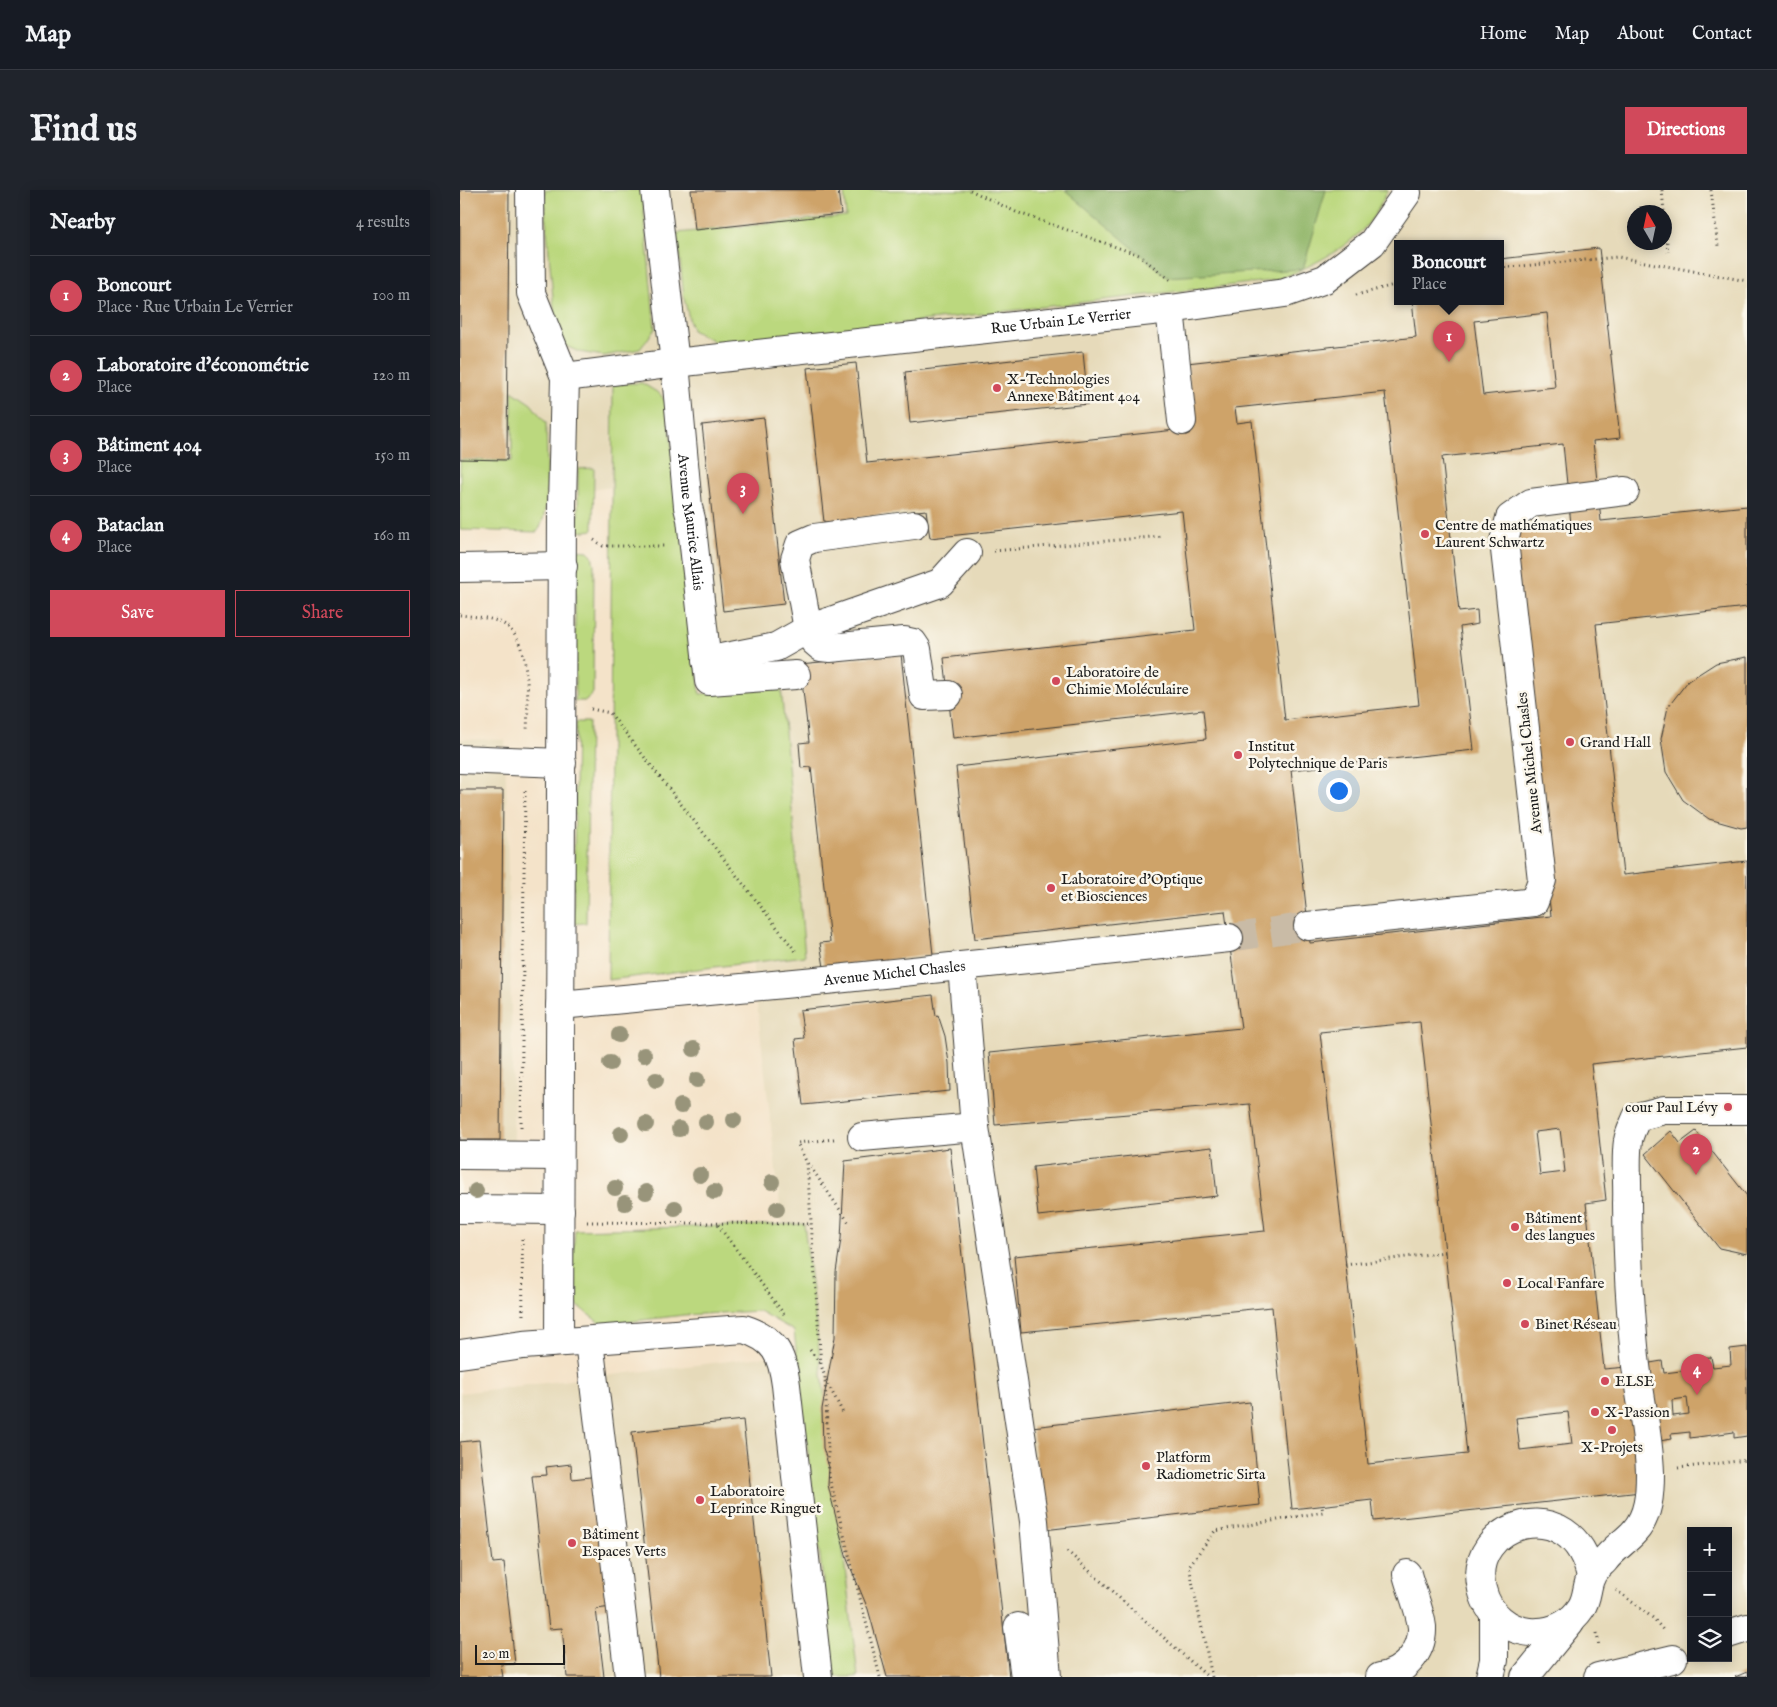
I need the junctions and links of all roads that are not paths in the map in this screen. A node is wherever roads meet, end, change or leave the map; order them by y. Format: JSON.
{"nodes":[{"id":1,"x":530,"y":190,"type":"edge"},
{"id":2,"x":655,"y":190,"type":"edge"},
{"id":3,"x":1407,"y":193,"type":"dead end"},
{"id":4,"x":1170,"y":309,"type":"junction"},
{"id":5,"x":675,"y":363,"type":"junction"},
{"id":6,"x":565,"y":377,"type":"junction"},
{"id":7,"x":1182,"y":421,"type":"dead end"},
{"id":8,"x":1625,"y":491,"type":"dead end"},
{"id":9,"x":914,"y":525,"type":"dead end"},
{"id":10,"x":967,"y":554,"type":"road end"},
{"id":11,"x":563,"y":566,"type":"junction"},
{"id":12,"x":460,"y":568,"type":"edge"},
{"id":13,"x":808,"y":630,"type":"junction"},
{"id":14,"x":708,"y":671,"type":"junction"},
{"id":15,"x":796,"y":675,"type":"dead end"},
{"id":16,"x":948,"y":695,"type":"dead end"},
{"id":17,"x":460,"y":759,"type":"edge"},
{"id":18,"x":562,"y":764,"type":"junction"},
{"id":19,"x":1308,"y":926,"type":"tunnel mouth"},
{"id":20,"x":1229,"y":938,"type":"tunnel mouth"},
{"id":21,"x":962,"y":966,"type":"junction"},
{"id":22,"x":560,"y":1005,"type":"junction"},
{"id":23,"x":1747,"y":1110,"type":"edge"},
{"id":24,"x":975,"y":1128,"type":"junction"},
{"id":25,"x":862,"y":1137,"type":"dead end"},
{"id":26,"x":460,"y":1154,"type":"edge"},
{"id":27,"x":559,"y":1156,"type":"junction"},
{"id":28,"x":460,"y":1209,"type":"edge"},
{"id":29,"x":560,"y":1210,"type":"junction"},
{"id":30,"x":589,"y":1341,"type":"junction"},
{"id":31,"x":559,"y":1342,"type":"junction"},
{"id":32,"x":460,"y":1354,"type":"edge"},
{"id":33,"x":1578,"y":1543,"type":"junction"},
{"id":34,"x":1612,"y":1551,"type":"junction"},
{"id":35,"x":1407,"y":1574,"type":"dead end"},
{"id":36,"x":1591,"y":1577,"type":"junction"},
{"id":37,"x":1494,"y":1615,"type":"junction"},
{"id":38,"x":1572,"y":1620,"type":"junction"},
{"id":39,"x":1018,"y":1627,"type":"dead end"},
{"id":40,"x":1747,"y":1628,"type":"edge"},
{"id":41,"x":1732,"y":1633,"type":"edge"},
{"id":42,"x":1676,"y":1660,"type":"edge"},
{"id":43,"x":630,"y":1677,"type":"edge"},
{"id":44,"x":818,"y":1677,"type":"edge"},
{"id":45,"x":1025,"y":1677,"type":"edge"},
{"id":46,"x":1047,"y":1677,"type":"edge"},
{"id":47,"x":1380,"y":1677,"type":"edge"},
{"id":48,"x":1490,"y":1677,"type":"edge"},
{"id":49,"x":1525,"y":1677,"type":"edge"},
{"id":50,"x":1598,"y":1677,"type":"edge"}],
"edges":[{"from":1,"to":6,"type":"street"},
{"from":2,"to":5,"type":"street","name":"Avenue Maurice Allais"},
{"from":3,"to":4,"type":"street","name":"Rue Urbain Le Verrier"},
{"from":4,"to":5,"type":"street","name":"Rue Urbain Le Verrier"},
{"from":4,"to":7,"type":"street"},
{"from":5,"to":6,"type":"street","name":"Rue Urbain Le Verrier"},
{"from":5,"to":14,"type":"street","name":"Avenue Maurice Allais"},
{"from":6,"to":11,"type":"street"},
{"from":8,"to":19,"type":"street","name":"Avenue Michel Chasles"},
{"from":9,"to":13,"type":"street"},
{"from":10,"to":13,"type":"street"},
{"from":11,"to":12,"type":"street"},
{"from":11,"to":18,"type":"street"},
{"from":13,"to":14,"type":"street"},
{"from":13,"to":16,"type":"street"},
{"from":14,"to":15,"type":"street"},
{"from":17,"to":18,"type":"street"},
{"from":18,"to":22,"type":"street"},
{"from":20,"to":21,"type":"street","name":"Avenue Michel Chasles"},
{"from":21,"to":22,"type":"street","name":"Avenue Michel Chasles"},
{"from":21,"to":24,"type":"street"},
{"from":22,"to":27,"type":"street"},
{"from":23,"to":34,"type":"street"},
{"from":24,"to":25,"type":"street"},
{"from":24,"to":46,"type":"street"},
{"from":26,"to":27,"type":"street"},
{"from":27,"to":29,"type":"street"},
{"from":28,"to":29,"type":"street"},
{"from":29,"to":31,"type":"street"},
{"from":30,"to":31,"type":"street"},
{"from":30,"to":43,"type":"street"},
{"from":30,"to":44,"type":"street"},
{"from":31,"to":32,"type":"street"},
{"from":33,"to":34,"type":"street"},
{"from":33,"to":36,"type":"street"},
{"from":33,"to":37,"type":"street"},
{"from":34,"to":36,"type":"street"},
{"from":35,"to":47,"type":"street"},
{"from":36,"to":38,"type":"street"},
{"from":37,"to":38,"type":"street"},
{"from":37,"to":48,"type":"street"},
{"from":38,"to":49,"type":"street"},
{"from":39,"to":45,"type":"street"},
{"from":40,"to":41,"type":"street"},
{"from":42,"to":50,"type":"street"}]}
